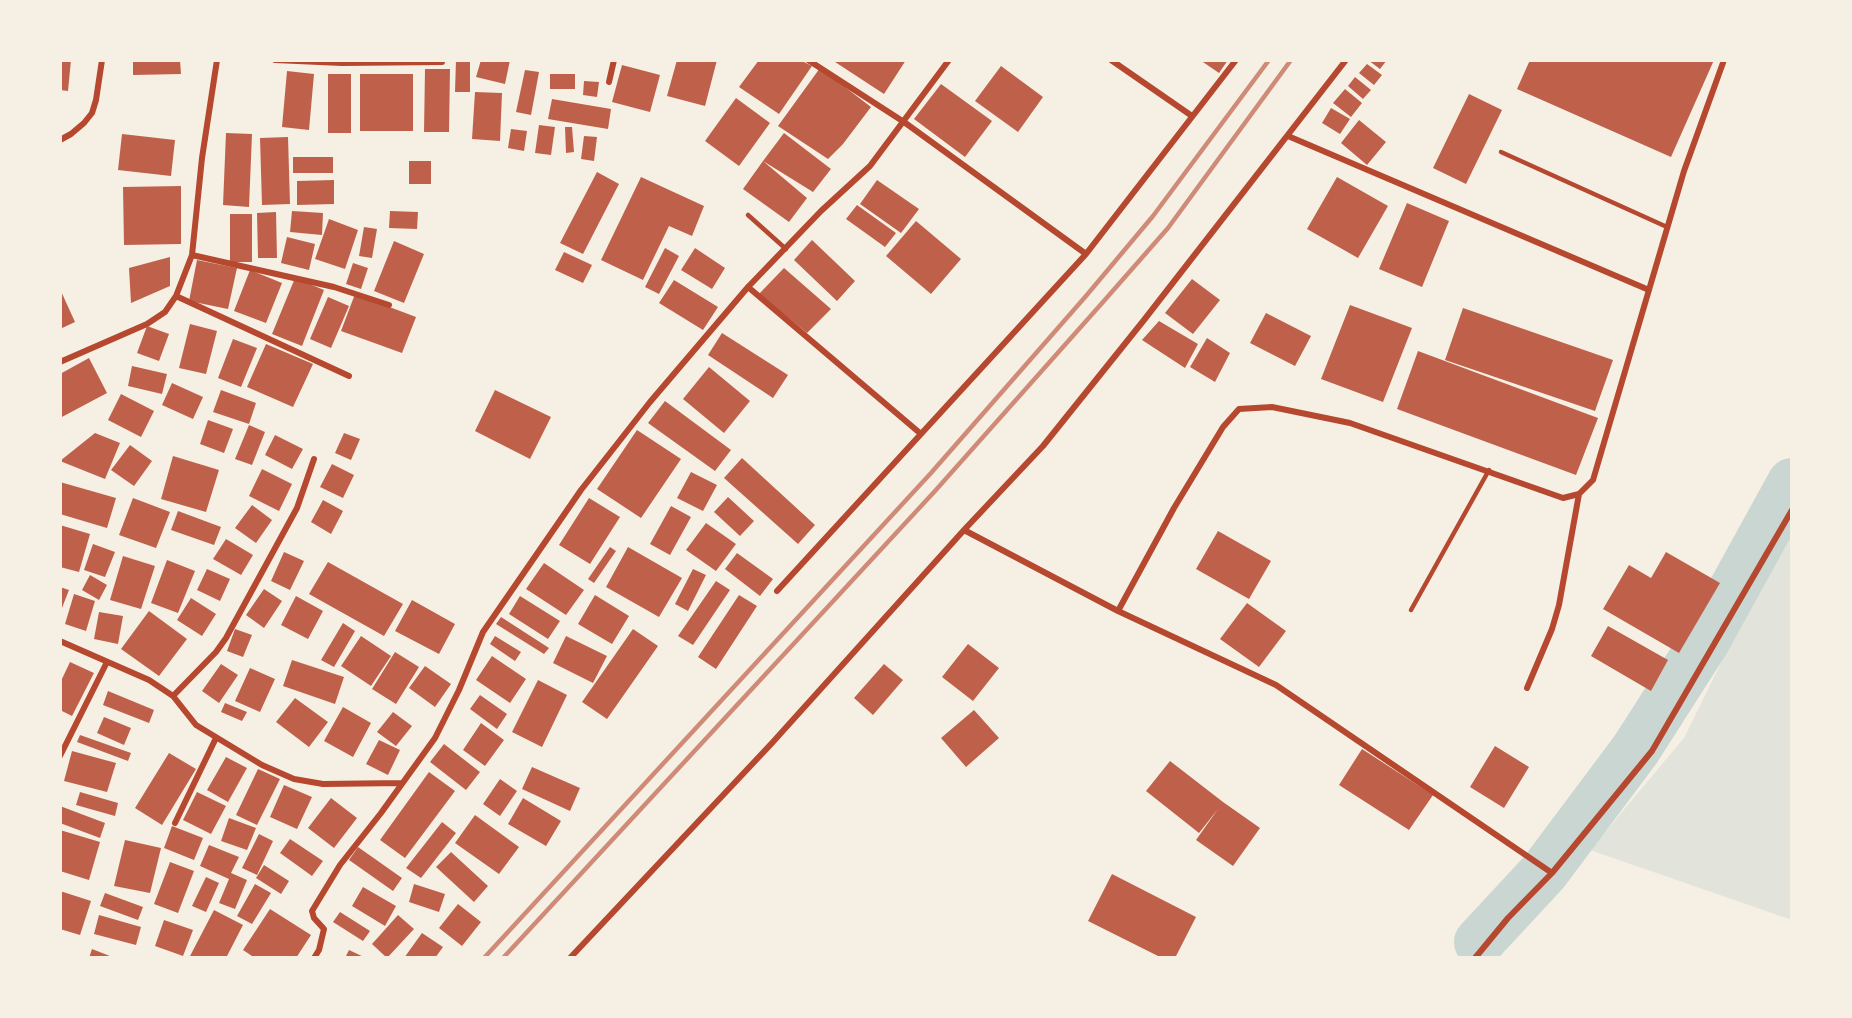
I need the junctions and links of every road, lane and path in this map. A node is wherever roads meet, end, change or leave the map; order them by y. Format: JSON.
{"nodes":[{"id":1,"x":102,"y":60,"type":"edge"},
{"id":2,"x":217,"y":60,"type":"edge"},
{"id":3,"x":275,"y":60,"type":"edge"},
{"id":4,"x":614,"y":60,"type":"edge"},
{"id":5,"x":808,"y":60,"type":"edge"},
{"id":6,"x":949,"y":60,"type":"edge"},
{"id":7,"x":1111,"y":60,"type":"edge"},
{"id":8,"x":1236,"y":60,"type":"edge"},
{"id":9,"x":1347,"y":60,"type":"edge"},
{"id":10,"x":1724,"y":60,"type":"edge"},
{"id":11,"x":442,"y":62,"type":"dead end"},
{"id":12,"x":609,"y":82,"type":"dead end"},
{"id":13,"x":1192,"y":116,"type":"junction"},
{"id":14,"x":904,"y":122,"type":"junction"},
{"id":15,"x":1288,"y":136,"type":"junction"},
{"id":16,"x":60,"y":140,"type":"edge"},
{"id":17,"x":1501,"y":152,"type":"dead end"},
{"id":18,"x":748,"y":215,"type":"dead end"},
{"id":19,"x":1667,"y":227,"type":"junction"},
{"id":20,"x":786,"y":249,"type":"junction"},
{"id":21,"x":1086,"y":254,"type":"junction"},
{"id":22,"x":192,"y":255,"type":"junction"},
{"id":23,"x":748,"y":287,"type":"junction"},
{"id":24,"x":1649,"y":290,"type":"junction"},
{"id":25,"x":176,"y":296,"type":"junction"},
{"id":26,"x":389,"y":305,"type":"dead end"},
{"id":27,"x":60,"y":362,"type":"edge"},
{"id":28,"x":349,"y":376,"type":"dead end"},
{"id":29,"x":921,"y":434,"type":"junction"},
{"id":30,"x":314,"y":459,"type":"dead end"},
{"id":31,"x":1488,"y":470,"type":"junction"},
{"id":32,"x":1579,"y":494,"type":"junction"},
{"id":33,"x":1792,"y":510,"type":"edge"},
{"id":34,"x":964,"y":530,"type":"junction"},
{"id":35,"x":777,"y":591,"type":"dead end"},
{"id":36,"x":1118,"y":610,"type":"junction"},
{"id":37,"x":1411,"y":610,"type":"dead end"},
{"id":38,"x":60,"y":641,"type":"edge"},
{"id":39,"x":107,"y":662,"type":"junction"},
{"id":40,"x":1527,"y":688,"type":"dead end"},
{"id":41,"x":173,"y":696,"type":"junction"},
{"id":42,"x":216,"y":738,"type":"junction"},
{"id":43,"x":60,"y":756,"type":"edge"},
{"id":44,"x":402,"y":783,"type":"junction"},
{"id":45,"x":175,"y":823,"type":"dead end"},
{"id":46,"x":1552,"y":873,"type":"junction"},
{"id":47,"x":1477,"y":956,"type":"edge"},
{"id":48,"x":314,"y":958,"type":"edge"},
{"id":49,"x":570,"y":958,"type":"edge"},
{"id":50,"x":1485,"y":958,"type":"edge"}],
"edges":[{"from":1,"to":16,"type":"street"},
{"from":2,"to":22,"type":"street"},
{"from":3,"to":11,"type":"street"},
{"from":4,"to":12,"type":"street"},
{"from":5,"to":14,"type":"street"},
{"from":6,"to":14,"type":"street"},
{"from":7,"to":13,"type":"street"},
{"from":8,"to":13,"type":"street"},
{"from":9,"to":15,"type":"street"},
{"from":10,"to":19,"type":"street"},
{"from":13,"to":21,"type":"street"},
{"from":14,"to":20,"type":"street"},
{"from":14,"to":21,"type":"street"},
{"from":15,"to":24,"type":"street"},
{"from":15,"to":34,"type":"street"},
{"from":17,"to":19,"type":"lane"},
{"from":18,"to":20,"type":"lane"},
{"from":19,"to":24,"type":"street"},
{"from":20,"to":23,"type":"street"},
{"from":21,"to":29,"type":"street"},
{"from":22,"to":25,"type":"street"},
{"from":22,"to":26,"type":"street"},
{"from":23,"to":29,"type":"street"},
{"from":23,"to":44,"type":"street"},
{"from":24,"to":32,"type":"street"},
{"from":25,"to":27,"type":"street"},
{"from":25,"to":28,"type":"street"},
{"from":29,"to":35,"type":"street"},
{"from":30,"to":41,"type":"street"},
{"from":31,"to":32,"type":"street"},
{"from":31,"to":36,"type":"street"},
{"from":31,"to":37,"type":"lane"},
{"from":32,"to":40,"type":"street"},
{"from":33,"to":46,"type":"street"},
{"from":34,"to":36,"type":"street"},
{"from":34,"to":49,"type":"street"},
{"from":36,"to":46,"type":"street"},
{"from":38,"to":39,"type":"street"},
{"from":39,"to":41,"type":"street"},
{"from":39,"to":43,"type":"street"},
{"from":41,"to":42,"type":"street"},
{"from":42,"to":44,"type":"street"},
{"from":42,"to":45,"type":"street"},
{"from":44,"to":48,"type":"street"},
{"from":46,"to":47,"type":"street"},
{"from":47,"to":50,"type":"street"}]}
